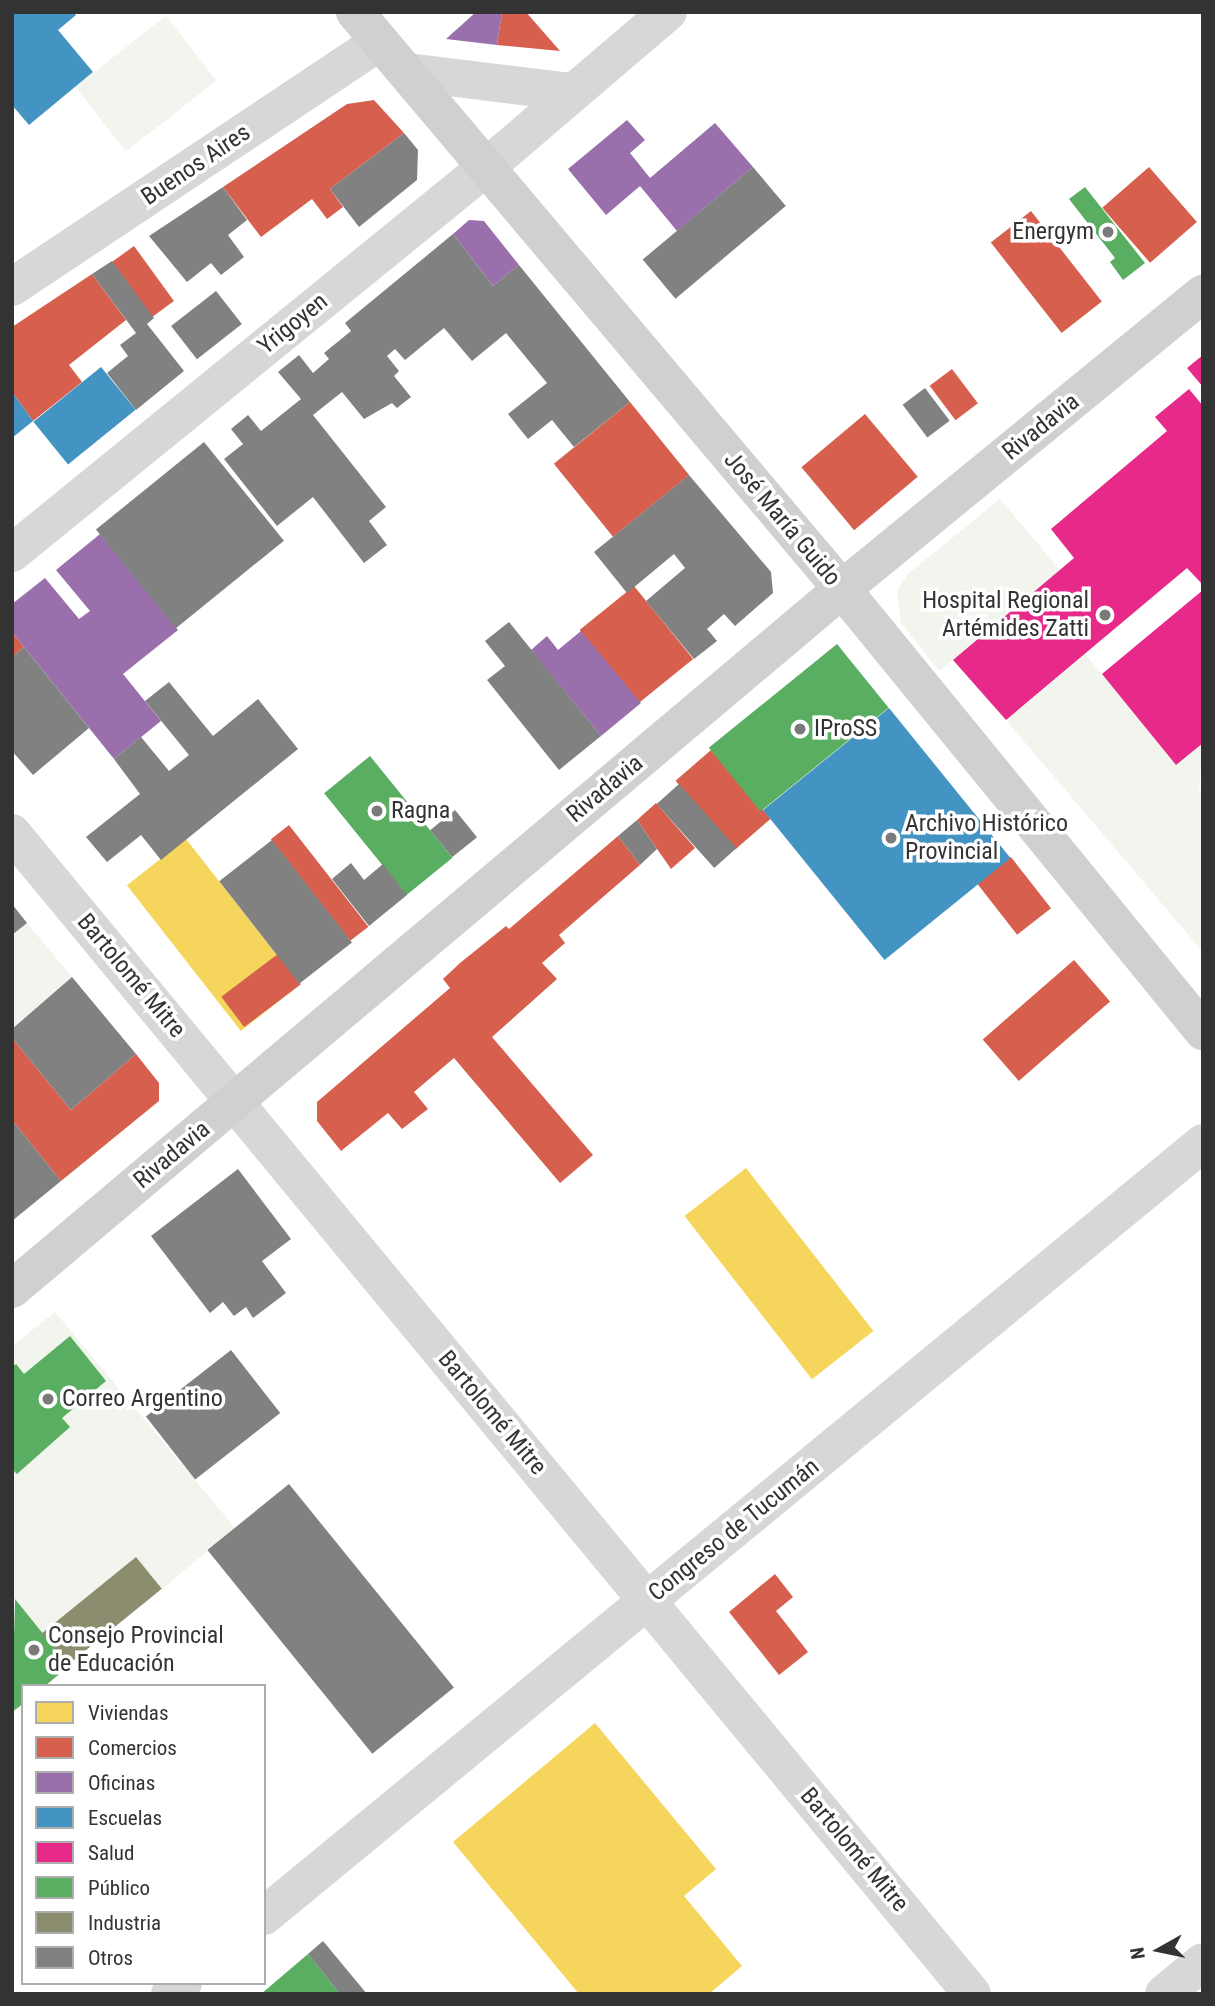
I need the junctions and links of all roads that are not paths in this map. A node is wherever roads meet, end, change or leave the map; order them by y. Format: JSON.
{"nodes":[{"id":1,"x":355,"y":12,"type":"edge"},
{"id":2,"x":668,"y":12,"type":"edge"},
{"id":3,"x":379,"y":42,"type":"junction"},
{"id":4,"x":408,"y":72,"type":"junction"},
{"id":5,"x":572,"y":92,"type":"junction"},
{"id":6,"x":484,"y":169,"type":"junction"},
{"id":7,"x":12,"y":287,"type":"edge"},
{"id":8,"x":1203,"y":295,"type":"edge"},
{"id":9,"x":12,"y":553,"type":"edge"},
{"id":10,"x":842,"y":590,"type":"junction"},
{"id":11,"x":12,"y":833,"type":"edge"},
{"id":12,"x":1203,"y":1031,"type":"edge"},
{"id":13,"x":234,"y":1102,"type":"junction"},
{"id":14,"x":1203,"y":1143,"type":"edge"},
{"id":15,"x":12,"y":1289,"type":"edge"},
{"id":16,"x":647,"y":1601,"type":"junction"},
{"id":17,"x":266,"y":1914,"type":"edge"},
{"id":18,"x":1203,"y":1962,"type":"edge"},
{"id":19,"x":972,"y":1994,"type":"edge"},
{"id":20,"x":1164,"y":1994,"type":"edge"}],
"edges":[{"from":1,"to":3,"type":"main road","name":"José María Guido"},
{"from":2,"to":5,"type":"street","name":"Yrigoyen"},
{"from":3,"to":4,"type":"main road","name":"José María Guido"},
{"from":3,"to":7,"type":"street","name":"Buenos Aires"},
{"from":4,"to":5,"type":"street"},
{"from":4,"to":6,"type":"main road","name":"José María Guido"},
{"from":5,"to":6,"type":"street","name":"Yrigoyen"},
{"from":6,"to":9,"type":"street","name":"Yrigoyen"},
{"from":6,"to":10,"type":"main road","name":"José María Guido"},
{"from":8,"to":10,"type":"main road","name":"Rivadavia"},
{"from":10,"to":12,"type":"main road","name":"José María Guido"},
{"from":10,"to":13,"type":"main road","name":"Rivadavia"},
{"from":11,"to":13,"type":"street","name":"Bartolomé Mitre"},
{"from":13,"to":15,"type":"main road","name":"Rivadavia"},
{"from":13,"to":16,"type":"street","name":"Bartolomé Mitre"},
{"from":14,"to":16,"type":"street","name":"Congreso de Tucumán"},
{"from":16,"to":17,"type":"street","name":"Congreso de Tucumán"},
{"from":16,"to":19,"type":"street","name":"Bartolomé Mitre"},
{"from":18,"to":20,"type":"street"}]}
